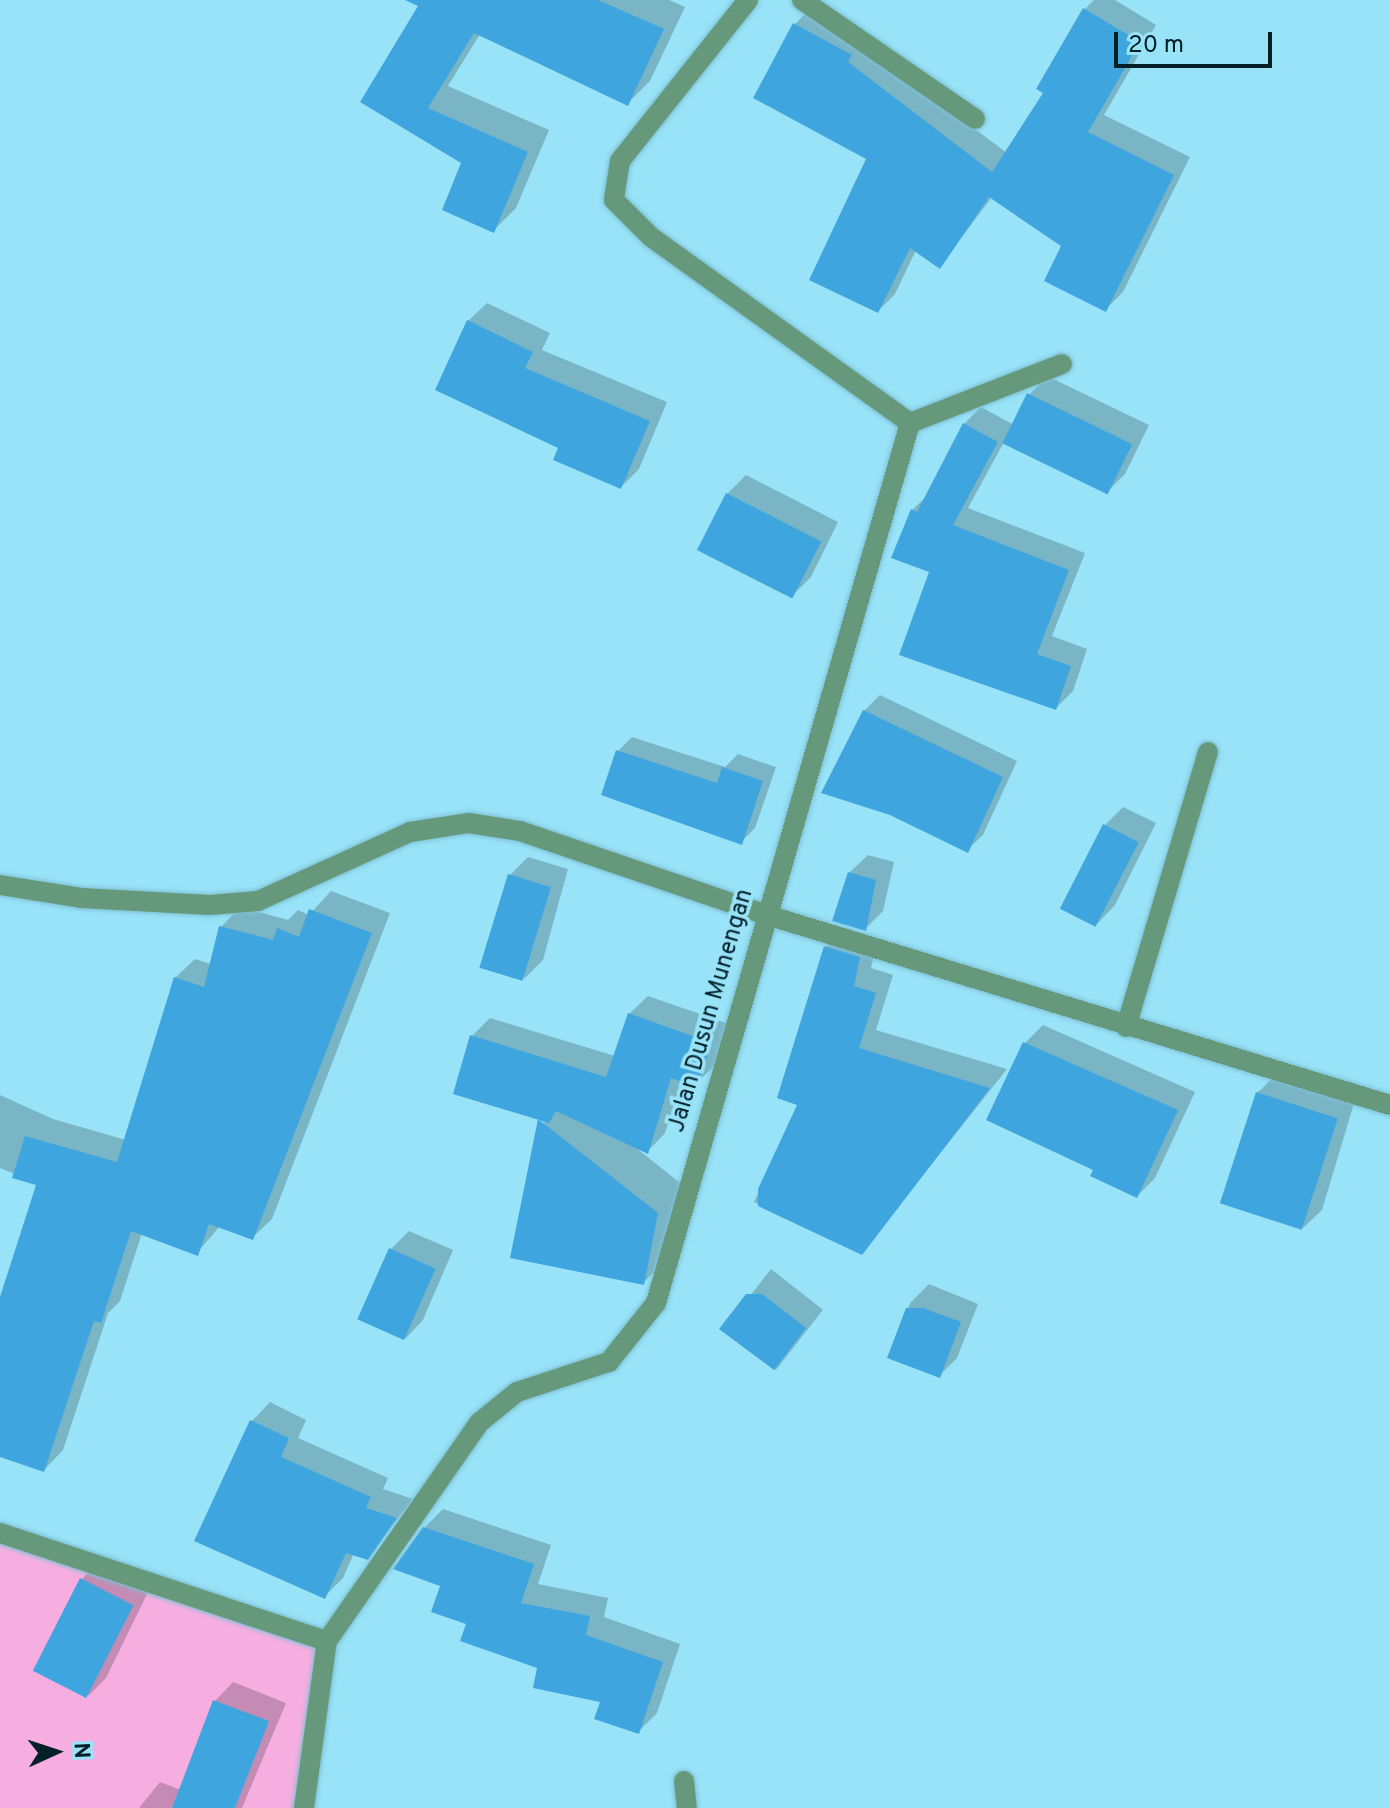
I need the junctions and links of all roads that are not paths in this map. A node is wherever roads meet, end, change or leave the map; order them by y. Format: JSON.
{"nodes":[{"id":1,"x":748,"y":0,"type":"edge"},
{"id":2,"x":802,"y":0,"type":"edge"},
{"id":3,"x":975,"y":119,"type":"dead end"},
{"id":4,"x":1062,"y":364,"type":"dead end"},
{"id":5,"x":910,"y":423,"type":"junction"},
{"id":6,"x":1208,"y":752,"type":"dead end"},
{"id":7,"x":0,"y":885,"type":"edge"},
{"id":8,"x":767,"y":915,"type":"junction"},
{"id":9,"x":1126,"y":1027,"type":"junction"},
{"id":10,"x":1390,"y":1105,"type":"edge"},
{"id":11,"x":0,"y":1533,"type":"edge"},
{"id":12,"x":327,"y":1641,"type":"junction"},
{"id":13,"x":684,"y":1781,"type":"dead end"},
{"id":14,"x":304,"y":1808,"type":"edge"},
{"id":15,"x":687,"y":1808,"type":"edge"}],
"edges":[{"from":1,"to":5,"type":"street"},
{"from":2,"to":3,"type":"street"},
{"from":4,"to":5,"type":"street"},
{"from":5,"to":8,"type":"street","name":"Jalan Dusun Munengan"},
{"from":6,"to":9,"type":"street"},
{"from":7,"to":8,"type":"street"},
{"from":8,"to":9,"type":"street"},
{"from":8,"to":12,"type":"street","name":"Jalan Dusun Munengan"},
{"from":9,"to":10,"type":"street"},
{"from":11,"to":12,"type":"street"},
{"from":12,"to":14,"type":"street"},
{"from":13,"to":15,"type":"street"}]}
